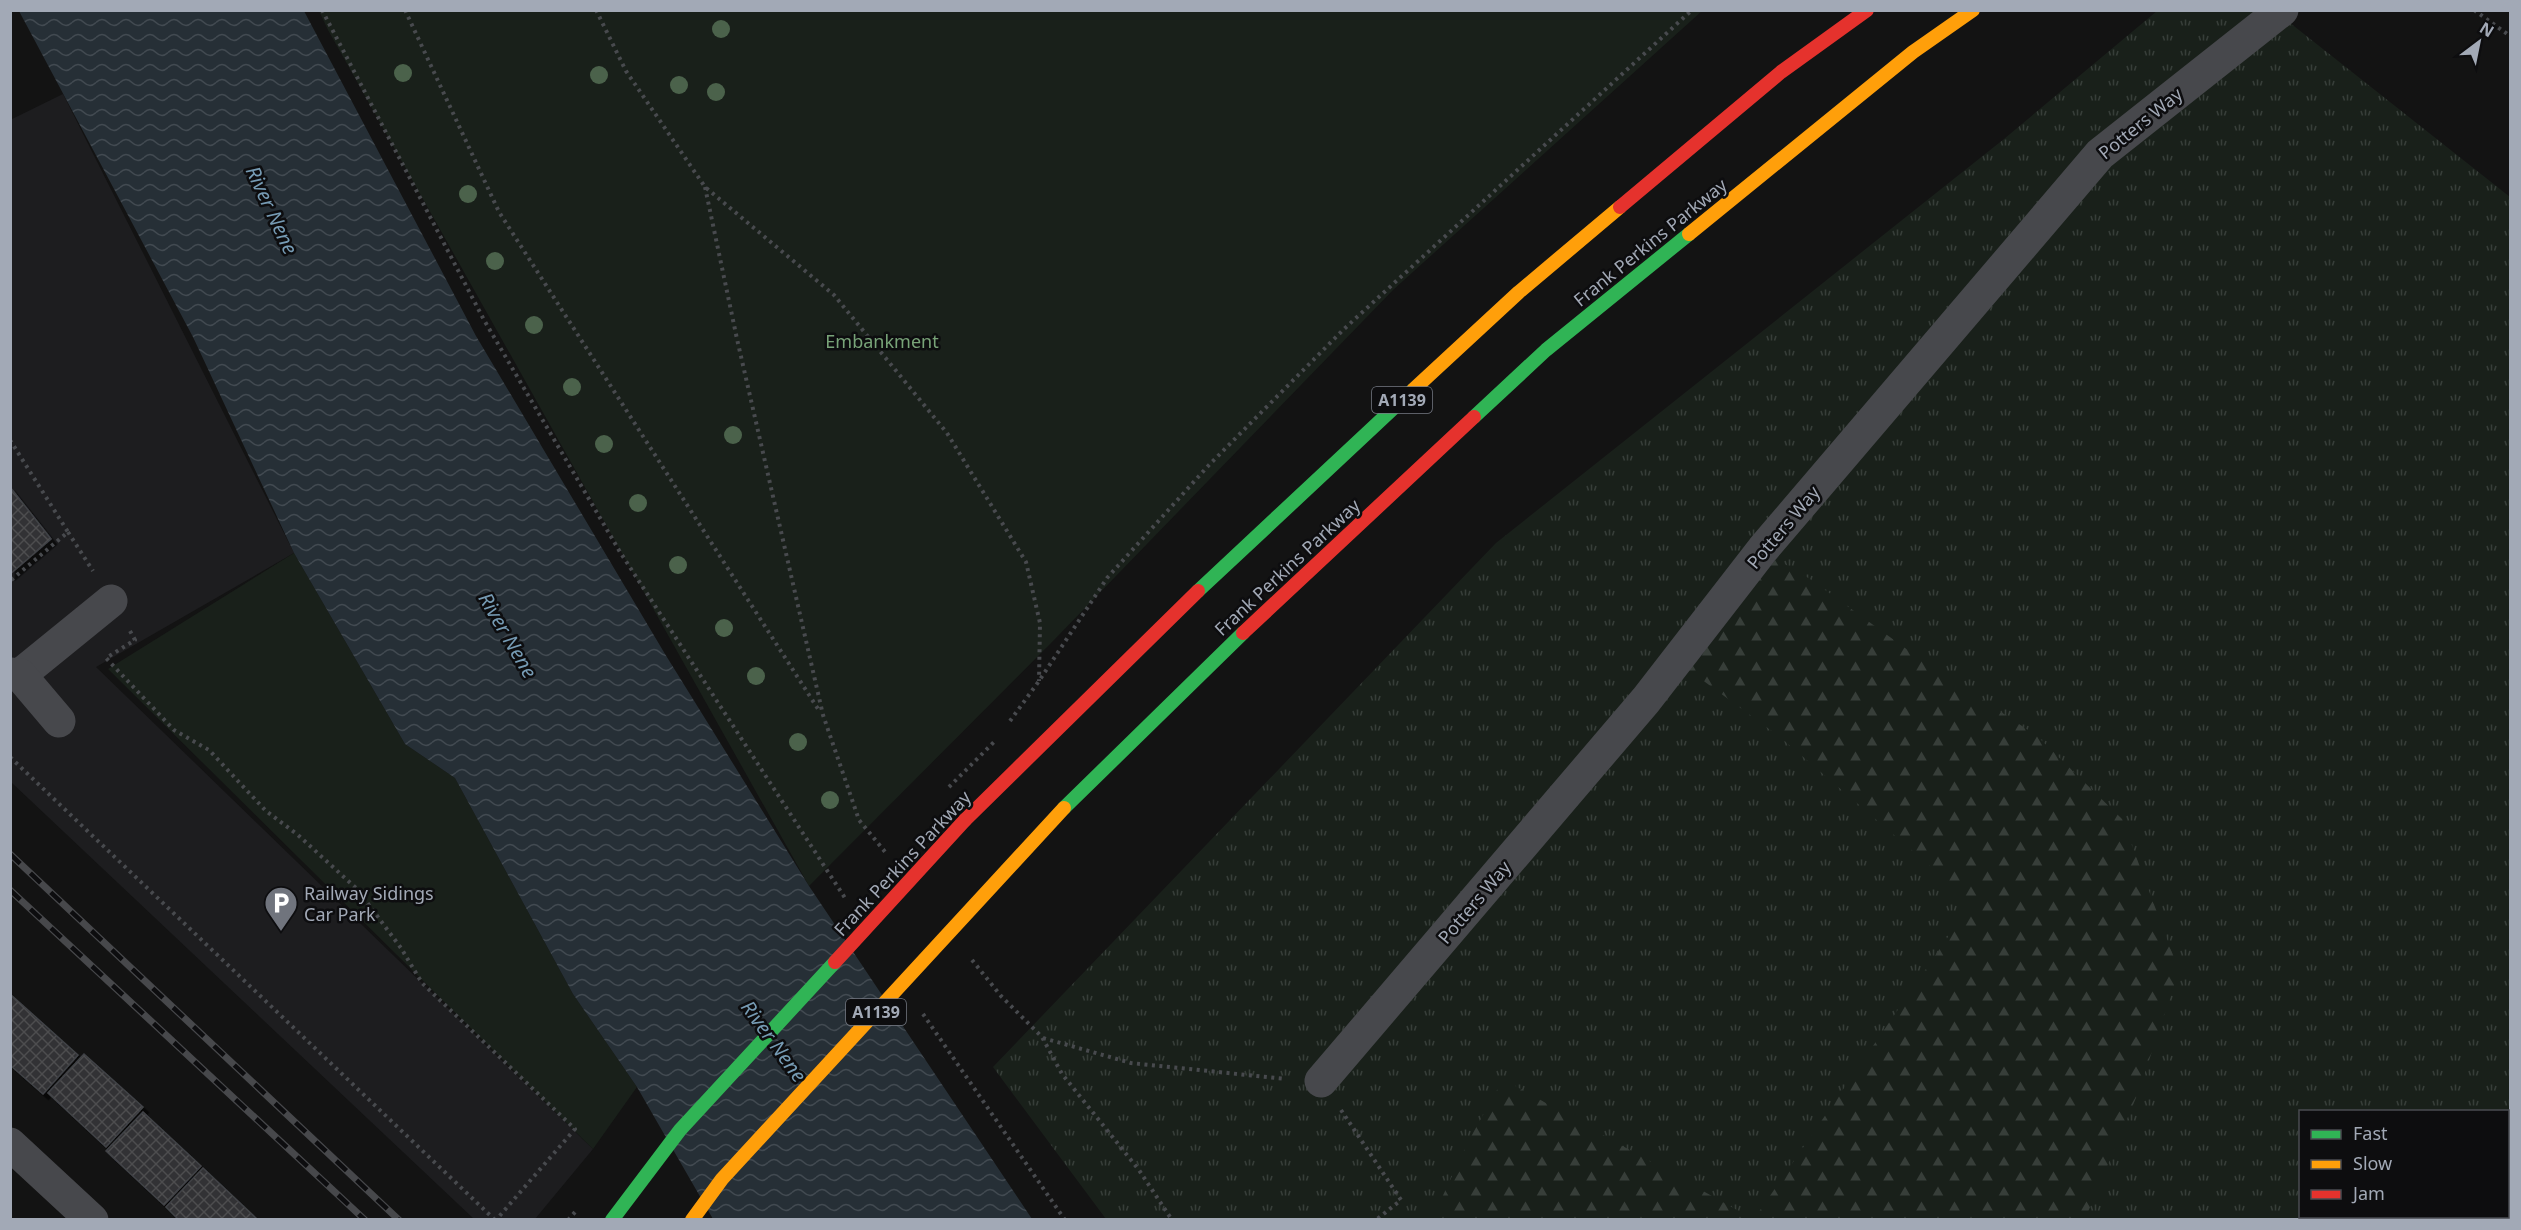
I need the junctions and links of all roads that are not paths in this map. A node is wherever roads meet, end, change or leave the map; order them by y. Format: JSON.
{"nodes":[{"id":1,"x":1867,"y":10,"type":"edge"},
{"id":2,"x":1973,"y":10,"type":"edge"},
{"id":3,"x":2282,"y":10,"type":"edge"},
{"id":4,"x":111,"y":601,"type":"dead end"},
{"id":5,"x":15,"y":674,"type":"edge"},
{"id":6,"x":59,"y":721,"type":"dead end"},
{"id":7,"x":1321,"y":1081,"type":"road end"},
{"id":8,"x":10,"y":1144,"type":"edge"},
{"id":9,"x":92,"y":1220,"type":"edge"},
{"id":10,"x":612,"y":1220,"type":"edge"},
{"id":11,"x":692,"y":1220,"type":"edge"}],
"edges":[{"from":1,"to":10,"type":"highway","name":"Frank Perkins Parkway","number":"A1139","bridge":true},
{"from":2,"to":11,"type":"highway","name":"Frank Perkins Parkway","number":"A1139","bridge":true},
{"from":3,"to":7,"type":"street","name":"Potters Way"},
{"from":4,"to":5,"type":"street"},
{"from":5,"to":6,"type":"street"},
{"from":8,"to":9,"type":"street"}]}
